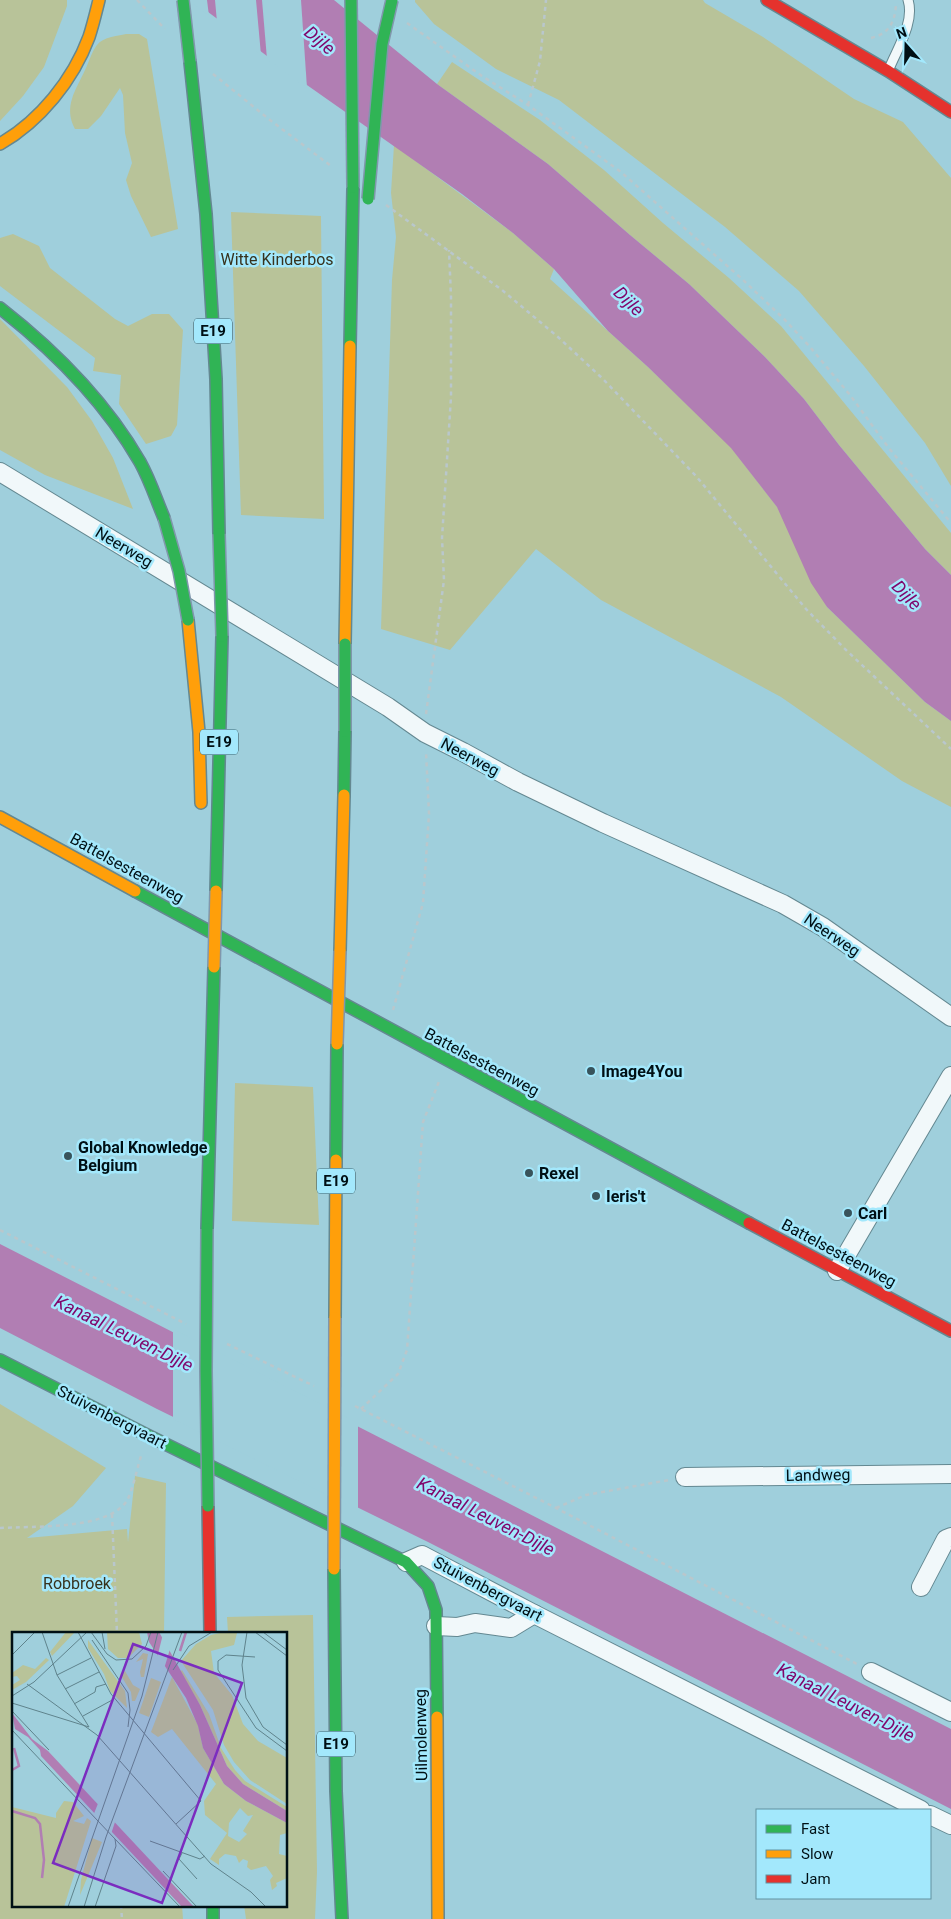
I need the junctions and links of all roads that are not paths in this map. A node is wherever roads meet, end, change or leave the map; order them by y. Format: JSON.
{"nodes":[{"id":1,"x":99,"y":0,"type":"edge"},
{"id":2,"x":183,"y":0,"type":"edge"},
{"id":3,"x":351,"y":0,"type":"edge"},
{"id":4,"x":392,"y":0,"type":"edge"},
{"id":5,"x":767,"y":0,"type":"edge"},
{"id":6,"x":908,"y":0,"type":"edge"},
{"id":7,"x":888,"y":71,"type":"junction"},
{"id":8,"x":951,"y":112,"type":"edge"},
{"id":9,"x":0,"y":144,"type":"edge"},
{"id":10,"x":352,"y":241,"type":"junction"},
{"id":11,"x":0,"y":308,"type":"edge"},
{"id":12,"x":3,"y":480,"type":"edge"},
{"id":13,"x":0,"y":817,"type":"edge"},
{"id":14,"x":217,"y":848,"type":"junction"},
{"id":15,"x":951,"y":1017,"type":"edge"},
{"id":16,"x":951,"y":1076,"type":"edge"},
{"id":17,"x":837,"y":1271,"type":"junction"},
{"id":18,"x":951,"y":1331,"type":"edge"},
{"id":19,"x":0,"y":1360,"type":"edge"},
{"id":20,"x":951,"y":1474,"type":"edge"},
{"id":21,"x":685,"y":1477,"type":"road end"},
{"id":22,"x":951,"y":1536,"type":"edge"},
{"id":23,"x":406,"y":1562,"type":"junction"},
{"id":24,"x":921,"y":1587,"type":"dead end"},
{"id":25,"x":534,"y":1614,"type":"junction"},
{"id":26,"x":436,"y":1626,"type":"junction"},
{"id":27,"x":210,"y":1632,"type":"edge"},
{"id":28,"x":871,"y":1672,"type":"road end"},
{"id":29,"x":951,"y":1712,"type":"edge"},
{"id":30,"x":919,"y":1809,"type":"edge"},
{"id":31,"x":931,"y":1815,"type":"edge"},
{"id":32,"x":951,"y":1825,"type":"edge"},
{"id":33,"x":213,"y":1906,"type":"edge"},
{"id":34,"x":213,"y":1919,"type":"edge"},
{"id":35,"x":342,"y":1919,"type":"edge"},
{"id":36,"x":438,"y":1919,"type":"edge"}],
"edges":[{"from":1,"to":9,"type":"main road"},
{"from":2,"to":14,"type":"main road","number":"E19","bridge":true},
{"from":3,"to":10,"type":"main road","number":"E19","bridge":true},
{"from":4,"to":10,"type":"main road","bridge":true},
{"from":5,"to":7,"type":"main road"},
{"from":6,"to":7,"type":"lane"},
{"from":7,"to":8,"type":"main road"},
{"from":10,"to":35,"type":"main road","number":"E19","bridge":true},
{"from":11,"to":14,"type":"main road","bridge":true},
{"from":12,"to":15,"type":"street","name":"Neerweg"},
{"from":13,"to":17,"type":"main road","name":"Battelsesteenweg"},
{"from":14,"to":27,"type":"main road","number":"E19","bridge":true},
{"from":16,"to":17,"type":"street"},
{"from":17,"to":18,"type":"main road","name":"Battelsesteenweg"},
{"from":19,"to":23,"type":"main road","name":"Stuivenbergvaart"},
{"from":20,"to":21,"type":"street","name":"Landweg"},
{"from":22,"to":24,"type":"street"},
{"from":23,"to":25,"type":"street","name":"Stuivenbergvaart"},
{"from":23,"to":26,"type":"main road","name":"Uilmolenweg"},
{"from":25,"to":26,"type":"street"},
{"from":25,"to":30,"type":"street","name":"Stuivenbergvaart"},
{"from":26,"to":36,"type":"main road","name":"Uilmolenweg"},
{"from":28,"to":29,"type":"street"},
{"from":31,"to":32,"type":"street"},
{"from":33,"to":34,"type":"main road"}]}
